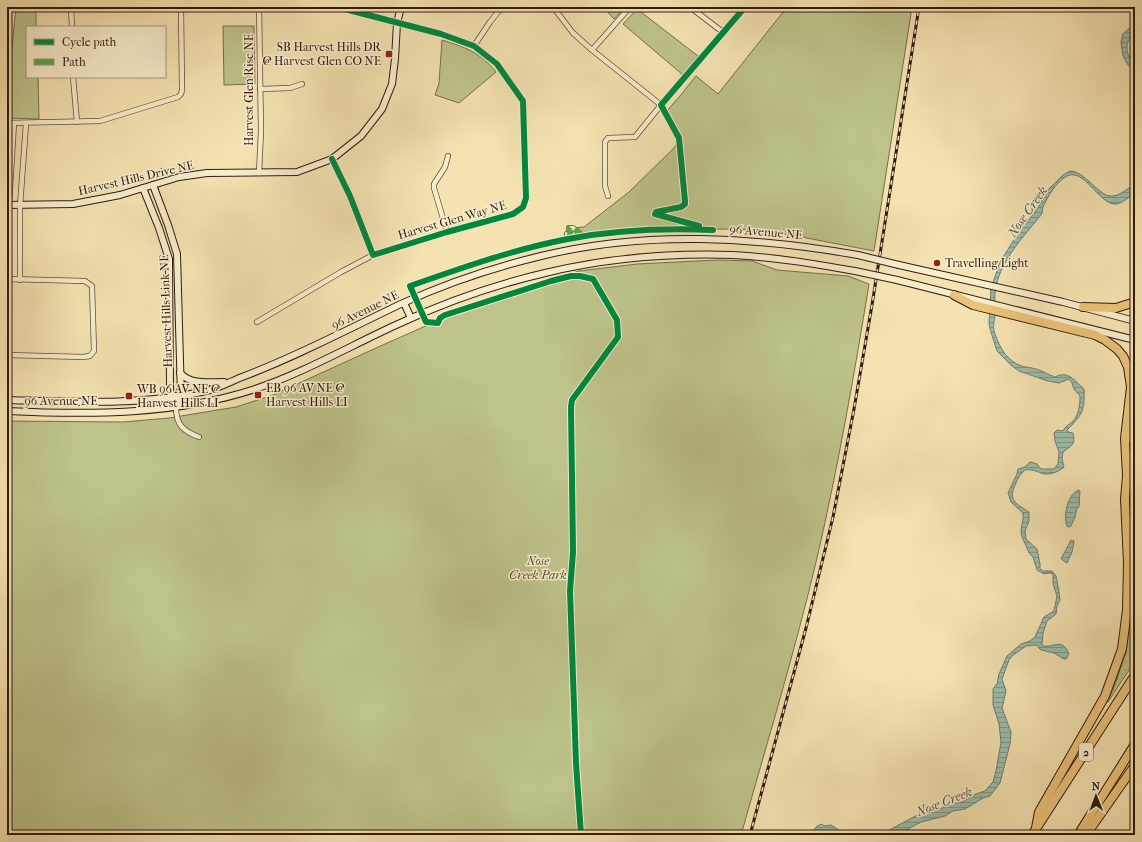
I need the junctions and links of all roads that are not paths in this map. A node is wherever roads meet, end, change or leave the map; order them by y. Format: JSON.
{"nodes":[{"id":1,"x":71,"y":7,"type":"edge"},
{"id":2,"x":181,"y":7,"type":"edge"},
{"id":3,"x":259,"y":7,"type":"edge"},
{"id":4,"x":401,"y":7,"type":"edge"},
{"id":5,"x":502,"y":7,"type":"edge"},
{"id":6,"x":553,"y":7,"type":"edge"},
{"id":7,"x":630,"y":7,"type":"edge"},
{"id":8,"x":690,"y":7,"type":"edge"},
{"id":9,"x":745,"y":7,"type":"edge"},
{"id":10,"x":341,"y":8,"type":"edge"},
{"id":11,"x":397,"y":22,"type":"junction"},
{"id":12,"x":72,"y":26,"type":"edge"},
{"id":13,"x":724,"y":33,"type":"junction"},
{"id":14,"x":474,"y":46,"type":"junction"},
{"id":15,"x":592,"y":50,"type":"junction"},
{"id":16,"x":73,"y":78,"type":"edge"},
{"id":17,"x":302,"y":84,"type":"dead end"},
{"id":18,"x":260,"y":89,"type":"junction"},
{"id":19,"x":661,"y":105,"type":"junction"},
{"id":20,"x":76,"y":122,"type":"junction"},
{"id":21,"x":7,"y":123,"type":"edge"},
{"id":22,"x":14,"y":123,"type":"junction"},
{"id":23,"x":26,"y":124,"type":"junction"},
{"id":24,"x":448,"y":156,"type":"dead end"},
{"id":25,"x":332,"y":159,"type":"junction"},
{"id":26,"x":259,"y":173,"type":"junction"},
{"id":27,"x":153,"y":185,"type":"junction"},
{"id":28,"x":144,"y":188,"type":"junction"},
{"id":29,"x":608,"y":196,"type":"dead end"},
{"id":30,"x":8,"y":205,"type":"edge"},
{"id":31,"x":20,"y":206,"type":"junction"},
{"id":32,"x":447,"y":232,"type":"junction"},
{"id":33,"x":567,"y":234,"type":"dead end"},
{"id":34,"x":584,"y":237,"type":"dead end"},
{"id":35,"x":373,"y":255,"type":"junction"},
{"id":36,"x":8,"y":279,"type":"edge"},
{"id":37,"x":20,"y":280,"type":"junction"},
{"id":38,"x":954,"y":295,"type":"joint"},
{"id":39,"x":1135,"y":302,"type":"edge"},
{"id":40,"x":404,"y":303,"type":"junction"},
{"id":41,"x":1083,"y":307,"type":"junction"},
{"id":42,"x":1031,"y":317,"type":"junction"},
{"id":43,"x":411,"y":318,"type":"junction"},
{"id":44,"x":1135,"y":321,"type":"edge"},
{"id":45,"x":257,"y":322,"type":"dead end"},
{"id":46,"x":1135,"y":340,"type":"edge"},
{"id":47,"x":7,"y":355,"type":"edge"},
{"id":48,"x":180,"y":373,"type":"junction"},
{"id":49,"x":227,"y":382,"type":"junction"},
{"id":50,"x":181,"y":396,"type":"junction"},
{"id":51,"x":171,"y":397,"type":"junction"},
{"id":52,"x":7,"y":400,"type":"edge"},
{"id":53,"x":176,"y":407,"type":"junction"},
{"id":54,"x":7,"y":411,"type":"edge"},
{"id":55,"x":1135,"y":411,"type":"edge"},
{"id":56,"x":199,"y":437,"type":"dead end"},
{"id":57,"x":1127,"y":456,"type":"junction"},
{"id":58,"x":1135,"y":675,"type":"edge"},
{"id":59,"x":1135,"y":744,"type":"edge"},
{"id":60,"x":1135,"y":765,"type":"edge"},
{"id":61,"x":1034,"y":831,"type":"edge"},
{"id":62,"x":1078,"y":835,"type":"edge"},
{"id":63,"x":1086,"y":835,"type":"edge"}],
"edges":[{"from":1,"to":12,"type":"street"},
{"from":2,"to":20,"type":"street"},
{"from":3,"to":18,"type":"street","name":"Harvest Glen Rise NE"},
{"from":4,"to":11,"type":"main road","name":"Harvest Hills Drive NE"},
{"from":5,"to":14,"type":"street"},
{"from":6,"to":15,"type":"street"},
{"from":7,"to":15,"type":"street"},
{"from":8,"to":13,"type":"street"},
{"from":9,"to":13,"type":"street"},
{"from":10,"to":11,"type":"street","name":"Harvest Glen Way NE"},
{"from":11,"to":14,"type":"street","name":"Harvest Glen Way NE"},
{"from":11,"to":25,"type":"main road","name":"Harvest Hills Drive NE"},
{"from":13,"to":19,"type":"street"},
{"from":14,"to":32,"type":"street","name":"Harvest Glen Way NE"},
{"from":15,"to":19,"type":"street"},
{"from":16,"to":20,"type":"street"},
{"from":17,"to":18,"type":"street"},
{"from":18,"to":26,"type":"street","name":"Harvest Glen Rise NE"},
{"from":19,"to":29,"type":"street"},
{"from":20,"to":23,"type":"street"},
{"from":21,"to":22,"type":"street"},
{"from":22,"to":23,"type":"street"},
{"from":22,"to":30,"type":"street"},
{"from":23,"to":31,"type":"street"},
{"from":24,"to":32,"type":"street"},
{"from":25,"to":26,"type":"main road","name":"Harvest Hills Drive NE"},
{"from":25,"to":35,"type":"street"},
{"from":26,"to":27,"type":"main road","name":"Harvest Hills Drive NE"},
{"from":27,"to":28,"type":"main road","name":"Harvest Hills Drive NE"},
{"from":27,"to":48,"type":"main road","name":"Harvest Hills Link NE"},
{"from":28,"to":31,"type":"main road","name":"Harvest Hills Drive NE"},
{"from":28,"to":51,"type":"main road","name":"Harvest Hills Link NE"},
{"from":30,"to":31,"type":"main road","name":"Harvest Hills Drive NE"},
{"from":30,"to":36,"type":"street"},
{"from":31,"to":37,"type":"street"},
{"from":32,"to":35,"type":"street","name":"Harvest Glen Way NE"},
{"from":33,"to":34,"type":"street"},
{"from":35,"to":45,"type":"street","name":"Harvest Glen Way NE"},
{"from":36,"to":37,"type":"street"},
{"from":37,"to":47,"type":"street"},
{"from":38,"to":42,"type":"highway"},
{"from":38,"to":43,"type":"main road","name":"96 Avenue NE","bridge":true},
{"from":39,"to":41,"type":"highway"},
{"from":40,"to":41,"type":"main road","name":"96 Avenue NE","bridge":true},
{"from":40,"to":43,"type":"main road"},
{"from":40,"to":49,"type":"main road","name":"96 Avenue NE"},
{"from":41,"to":44,"type":"main road","name":"96 Avenue NE"},
{"from":42,"to":46,"type":"main road"},
{"from":42,"to":57,"type":"highway"},
{"from":43,"to":53,"type":"main road","name":"96 Avenue NE"},
{"from":48,"to":49,"type":"main road"},
{"from":48,"to":50,"type":"main road","name":"Harvest Hills Link NE"},
{"from":49,"to":50,"type":"main road","name":"96 Avenue NE"},
{"from":50,"to":51,"type":"main road","name":"96 Avenue NE"},
{"from":50,"to":53,"type":"main road","name":"Harvest Hills Link NE"},
{"from":51,"to":52,"type":"main road","name":"96 Avenue NE"},
{"from":51,"to":53,"type":"main road","name":"Harvest Hills Link NE"},
{"from":53,"to":54,"type":"main road","name":"96 Avenue NE"},
{"from":53,"to":56,"type":"street"},
{"from":55,"to":57,"type":"highway"},
{"from":57,"to":61,"type":"highway"},
{"from":58,"to":61,"type":"highway","number":"2"},
{"from":59,"to":62,"type":"highway"},
{"from":60,"to":63,"type":"highway"}]}
